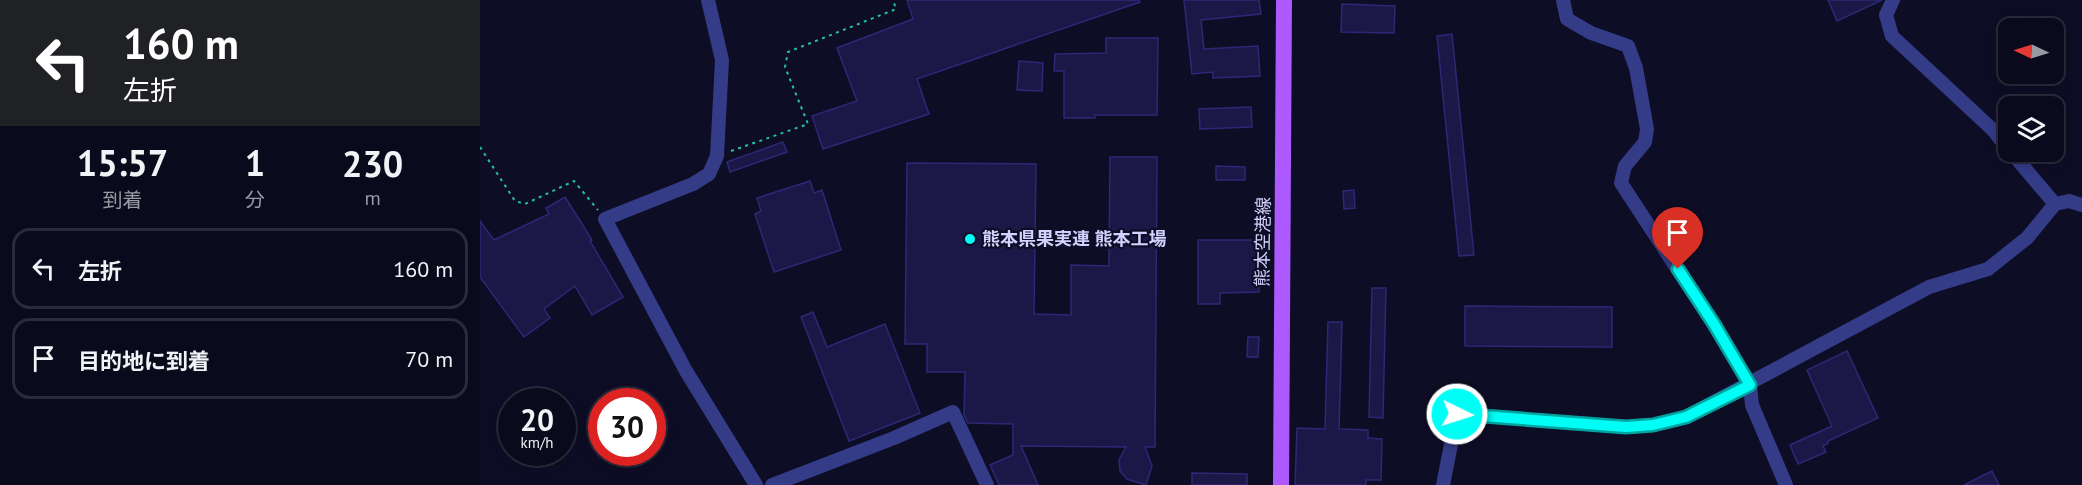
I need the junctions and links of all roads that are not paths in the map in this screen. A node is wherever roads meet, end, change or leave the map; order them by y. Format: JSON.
{"nodes":[{"id":1,"x":708,"y":0,"type":"edge"},
{"id":2,"x":1284,"y":0,"type":"edge"},
{"id":3,"x":1563,"y":0,"type":"edge"},
{"id":4,"x":1893,"y":0,"type":"edge"},
{"id":5,"x":1998,"y":136,"type":"edge"},
{"id":6,"x":2020,"y":162,"type":"edge"},
{"id":7,"x":2055,"y":204,"type":"junction"},
{"id":8,"x":2082,"y":205,"type":"edge"},
{"id":9,"x":1750,"y":385,"type":"junction"},
{"id":10,"x":756,"y":485,"type":"edge"},
{"id":11,"x":772,"y":485,"type":"edge"},
{"id":12,"x":987,"y":485,"type":"edge"},
{"id":13,"x":1281,"y":485,"type":"edge"},
{"id":14,"x":1443,"y":485,"type":"edge"},
{"id":15,"x":1786,"y":485,"type":"edge"}],
"edges":[{"from":1,"to":10,"type":"street"},
{"from":2,"to":13,"type":"main road","name":"熊本空港線"},
{"from":3,"to":9,"type":"street"},
{"from":4,"to":5,"type":"street"},
{"from":6,"to":7,"type":"street"},
{"from":7,"to":8,"type":"street"},
{"from":7,"to":9,"type":"street"},
{"from":9,"to":14,"type":"street"},
{"from":9,"to":15,"type":"street"},
{"from":11,"to":12,"type":"street"}]}
